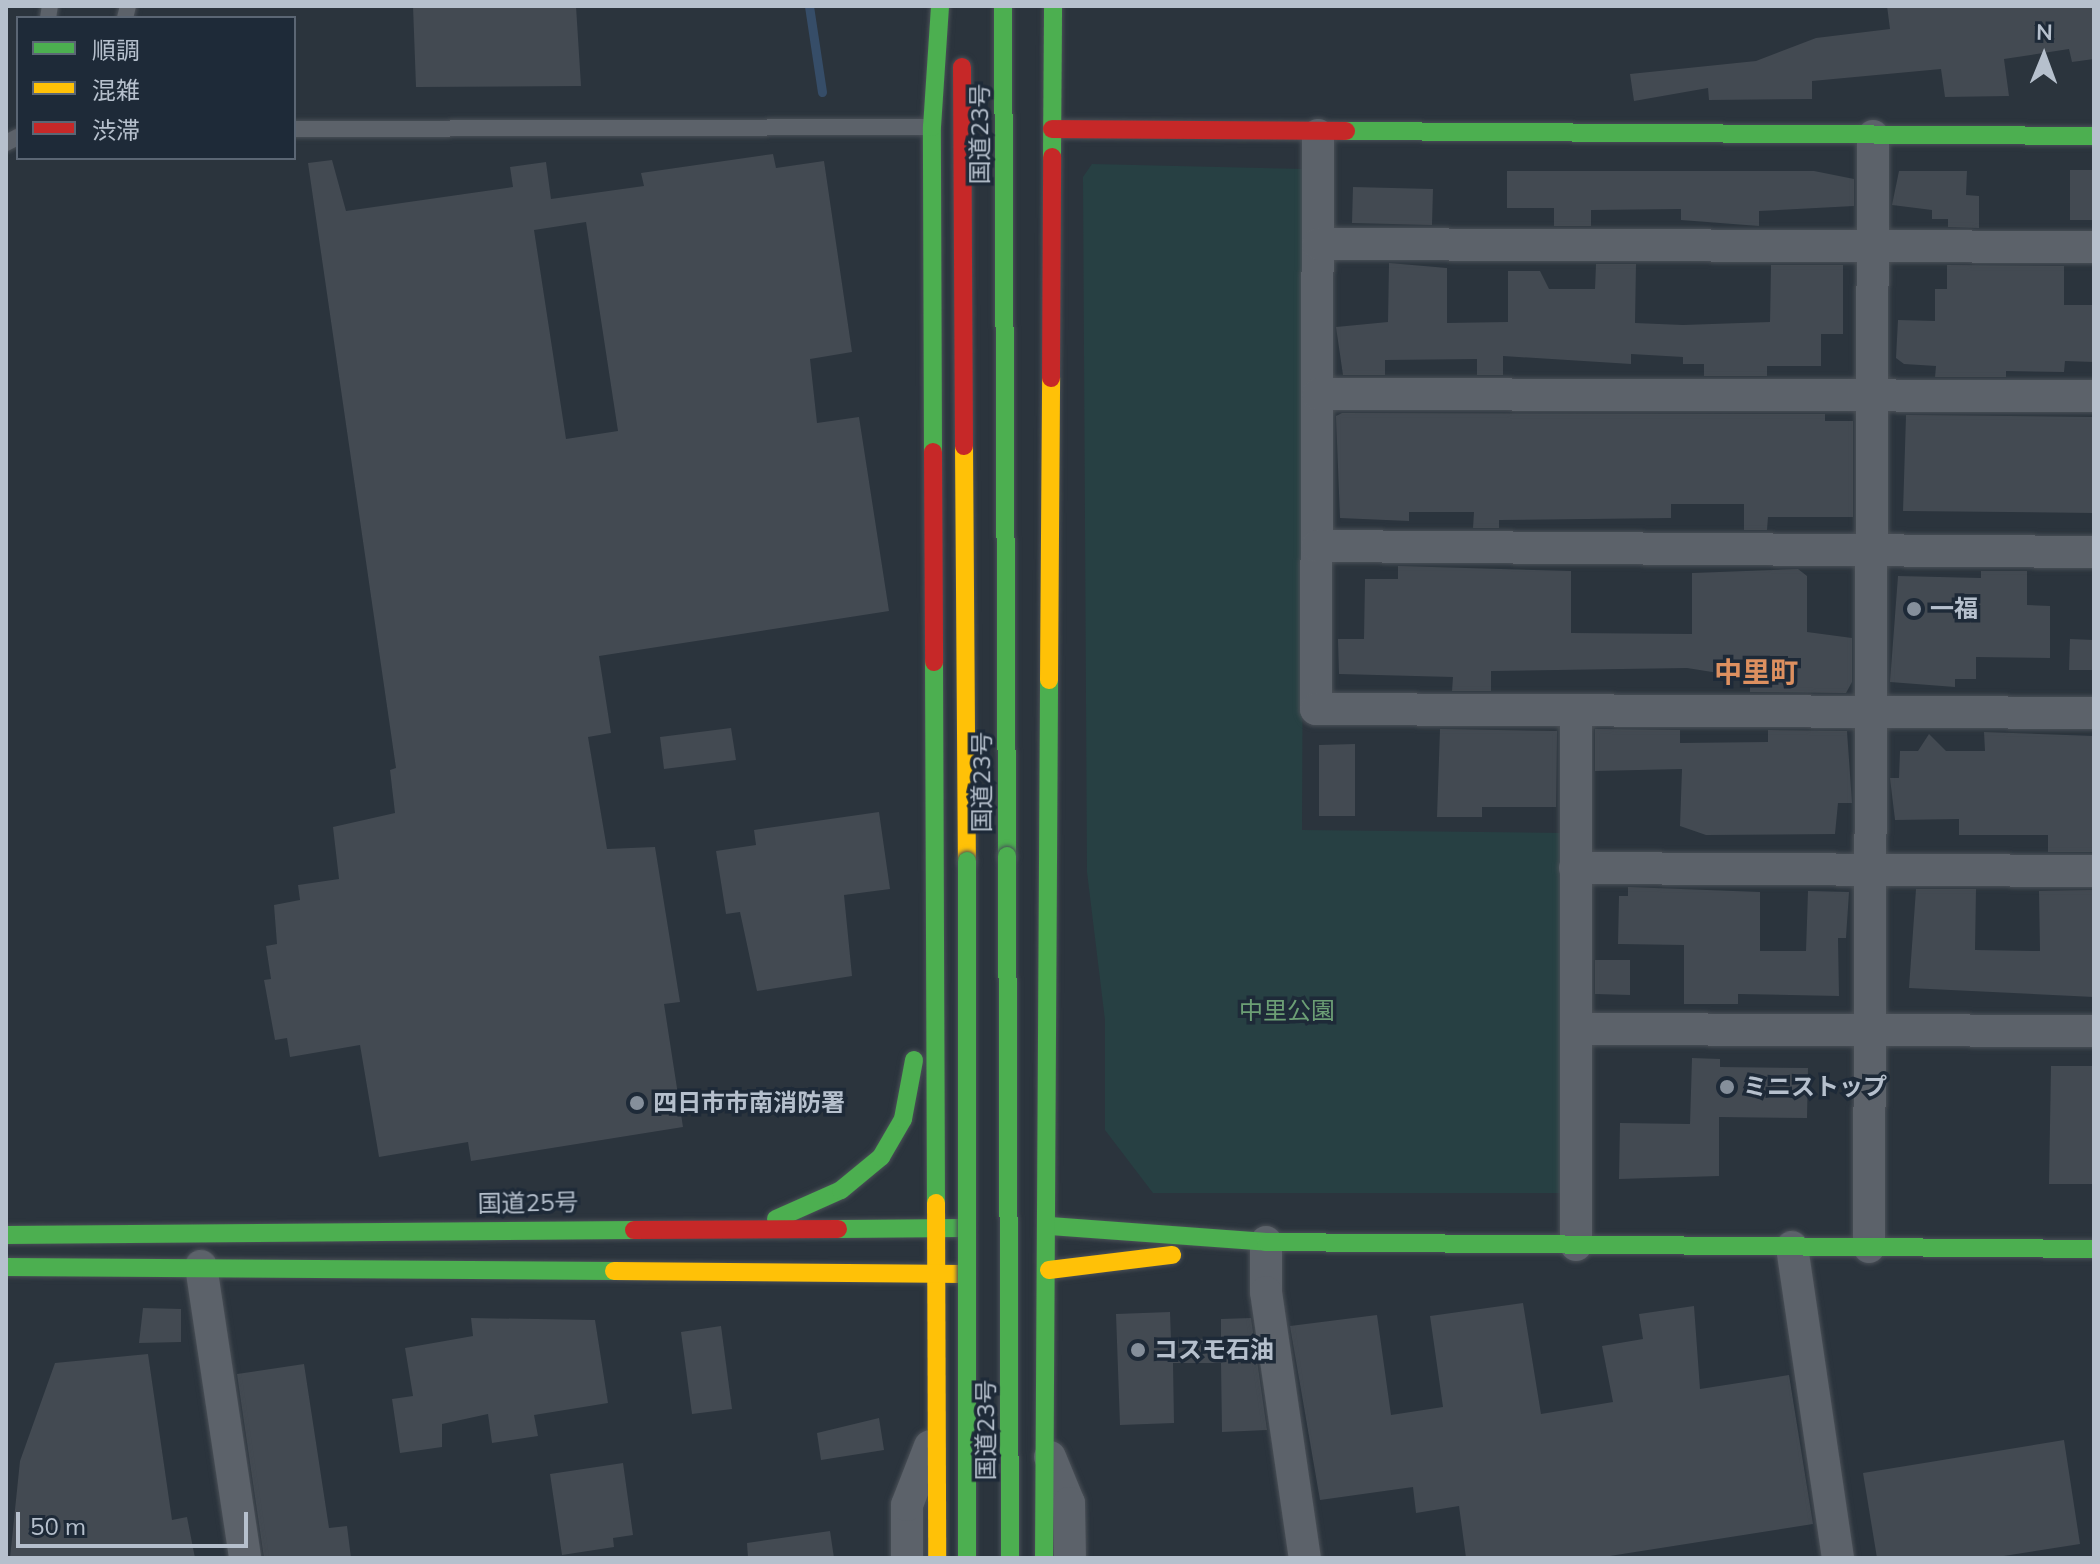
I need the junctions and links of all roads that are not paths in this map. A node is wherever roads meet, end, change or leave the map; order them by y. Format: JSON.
{"nodes":[{"id":1,"x":940,"y":6,"type":"edge"},
{"id":2,"x":1003,"y":6,"type":"edge"},
{"id":3,"x":1053,"y":6,"type":"edge"},
{"id":4,"x":962,"y":38,"type":"dead end"},
{"id":5,"x":932,"y":127,"type":"junction"},
{"id":6,"x":296,"y":129,"type":"edge"},
{"id":7,"x":1052,"y":129,"type":"junction"},
{"id":8,"x":1318,"y":135,"type":"junction"},
{"id":9,"x":1873,"y":136,"type":"junction"},
{"id":10,"x":2094,"y":136,"type":"edge"},
{"id":11,"x":1318,"y":244,"type":"junction"},
{"id":12,"x":1872,"y":247,"type":"junction"},
{"id":13,"x":2094,"y":247,"type":"edge"},
{"id":14,"x":1318,"y":394,"type":"junction"},
{"id":15,"x":1872,"y":395,"type":"junction"},
{"id":16,"x":2094,"y":396,"type":"edge"},
{"id":17,"x":1317,"y":546,"type":"junction"},
{"id":18,"x":1872,"y":550,"type":"junction"},
{"id":19,"x":2094,"y":552,"type":"edge"},
{"id":20,"x":1576,"y":712,"type":"junction"},
{"id":21,"x":1872,"y":712,"type":"junction"},
{"id":22,"x":2094,"y":713,"type":"edge"},
{"id":23,"x":1575,"y":868,"type":"junction"},
{"id":24,"x":1871,"y":871,"type":"junction"},
{"id":25,"x":2094,"y":871,"type":"edge"},
{"id":26,"x":932,"y":1015,"type":"junction"},
{"id":27,"x":1577,"y":1029,"type":"junction"},
{"id":28,"x":1870,"y":1031,"type":"junction"},
{"id":29,"x":2094,"y":1031,"type":"edge"},
{"id":30,"x":767,"y":1224,"type":"junction"},
{"id":31,"x":1050,"y":1226,"type":"junction"},
{"id":32,"x":936,"y":1228,"type":"junction"},
{"id":33,"x":6,"y":1235,"type":"edge"},
{"id":34,"x":1266,"y":1242,"type":"junction"},
{"id":35,"x":1576,"y":1245,"type":"junction"},
{"id":36,"x":1792,"y":1247,"type":"junction"},
{"id":37,"x":1869,"y":1247,"type":"junction"},
{"id":38,"x":2094,"y":1249,"type":"edge"},
{"id":39,"x":201,"y":1266,"type":"junction"},
{"id":40,"x":6,"y":1267,"type":"edge"},
{"id":41,"x":1049,"y":1270,"type":"junction"},
{"id":42,"x":933,"y":1275,"type":"junction"},
{"id":43,"x":938,"y":1427,"type":"junction"},
{"id":44,"x":1044,"y":1443,"type":"junction"},
{"id":45,"x":245,"y":1558,"type":"edge"},
{"id":46,"x":907,"y":1558,"type":"edge"},
{"id":47,"x":937,"y":1558,"type":"edge"},
{"id":48,"x":967,"y":1558,"type":"edge"},
{"id":49,"x":1010,"y":1558,"type":"edge"},
{"id":50,"x":1044,"y":1558,"type":"edge"},
{"id":51,"x":1070,"y":1558,"type":"edge"},
{"id":52,"x":1305,"y":1558,"type":"edge"},
{"id":53,"x":1838,"y":1558,"type":"edge"}],
"edges":[{"from":1,"to":5,"type":"main road"},
{"from":2,"to":49,"type":"main road","name":"国道23号","bridge":true},
{"from":3,"to":7,"type":"main road"},
{"from":4,"to":48,"type":"main road","name":"国道23号","bridge":true},
{"from":5,"to":6,"type":"lane"},
{"from":5,"to":26,"type":"main road"},
{"from":7,"to":8,"type":"main road"},
{"from":7,"to":31,"type":"main road"},
{"from":8,"to":9,"type":"main road"},
{"from":8,"to":11,"type":"street"},
{"from":9,"to":10,"type":"main road"},
{"from":9,"to":12,"type":"street"},
{"from":11,"to":12,"type":"street"},
{"from":11,"to":14,"type":"street"},
{"from":12,"to":13,"type":"street"},
{"from":12,"to":15,"type":"street"},
{"from":14,"to":15,"type":"street"},
{"from":14,"to":17,"type":"street"},
{"from":15,"to":16,"type":"street"},
{"from":15,"to":18,"type":"street"},
{"from":17,"to":18,"type":"street"},
{"from":17,"to":20,"type":"street"},
{"from":18,"to":19,"type":"street"},
{"from":18,"to":21,"type":"street"},
{"from":20,"to":21,"type":"street"},
{"from":20,"to":23,"type":"street"},
{"from":21,"to":22,"type":"street"},
{"from":21,"to":24,"type":"street"},
{"from":23,"to":24,"type":"street"},
{"from":23,"to":27,"type":"street"},
{"from":24,"to":25,"type":"street"},
{"from":24,"to":28,"type":"street"},
{"from":26,"to":30,"type":"main road"},
{"from":26,"to":32,"type":"main road"},
{"from":27,"to":28,"type":"street"},
{"from":27,"to":35,"type":"street"},
{"from":28,"to":29,"type":"street"},
{"from":28,"to":37,"type":"street"},
{"from":30,"to":32,"type":"main road","name":"国道25号"},
{"from":30,"to":33,"type":"main road","name":"国道25号"},
{"from":31,"to":32,"type":"main road","name":"国道25号"},
{"from":31,"to":34,"type":"main road","name":"国道25号"},
{"from":31,"to":41,"type":"main road"},
{"from":32,"to":42,"type":"main road"},
{"from":34,"to":35,"type":"main road"},
{"from":34,"to":41,"type":"main road"},
{"from":34,"to":52,"type":"street"},
{"from":35,"to":36,"type":"main road"},
{"from":36,"to":37,"type":"main road"},
{"from":36,"to":53,"type":"street"},
{"from":37,"to":38,"type":"main road"},
{"from":39,"to":40,"type":"main road"},
{"from":39,"to":42,"type":"main road"},
{"from":39,"to":45,"type":"street"},
{"from":41,"to":42,"type":"main road"},
{"from":41,"to":44,"type":"main road"},
{"from":42,"to":43,"type":"main road"},
{"from":43,"to":46,"type":"street"},
{"from":43,"to":47,"type":"main road"},
{"from":44,"to":50,"type":"main road"},
{"from":44,"to":51,"type":"street"}]}
